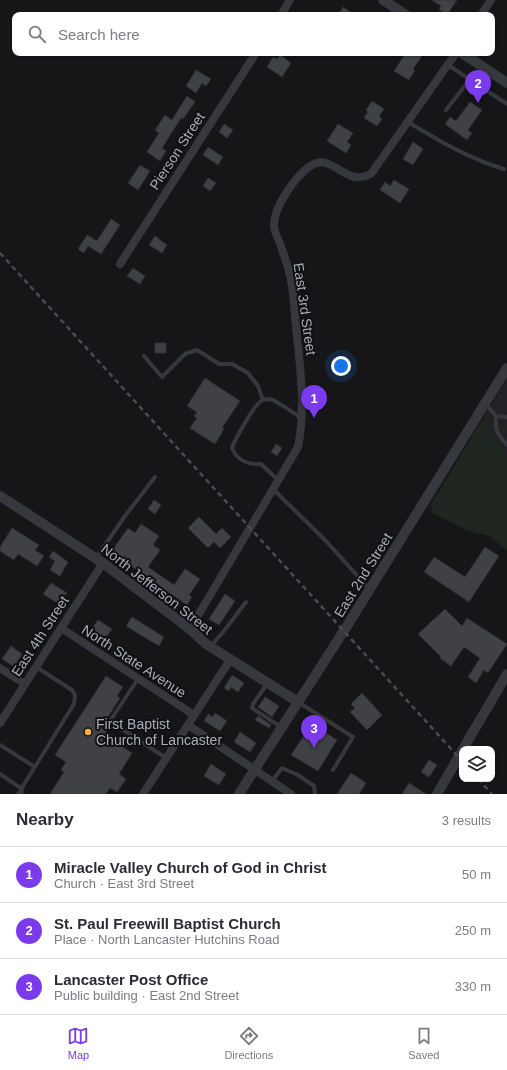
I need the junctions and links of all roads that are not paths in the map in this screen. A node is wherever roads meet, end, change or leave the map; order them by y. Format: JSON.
{"nodes":[{"id":1,"x":290,"y":0,"type":"edge"},
{"id":2,"x":383,"y":0,"type":"edge"},
{"id":3,"x":491,"y":0,"type":"edge"},
{"id":4,"x":283,"y":12,"type":"edge"},
{"id":5,"x":401,"y":12,"type":"edge"},
{"id":6,"x":483,"y":12,"type":"edge"},
{"id":7,"x":254,"y":56,"type":"edge"},
{"id":8,"x":454,"y":56,"type":"edge"},
{"id":9,"x":466,"y":56,"type":"edge"},
{"id":10,"x":448,"y":65,"type":"junction"},
{"id":11,"x":470,"y":79,"type":"junction"},
{"id":12,"x":507,"y":83,"type":"edge"},
{"id":13,"x":507,"y":104,"type":"edge"},
{"id":14,"x":446,"y":110,"type":"dead end"},
{"id":15,"x":408,"y":122,"type":"junction"},
{"id":16,"x":504,"y":169,"type":"dead end"},
{"id":17,"x":120,"y":264,"type":"dead end"},
{"id":18,"x":144,"y":356,"type":"dead end"},
{"id":19,"x":507,"y":368,"type":"edge"},
{"id":20,"x":263,"y":400,"type":"junction"},
{"id":21,"x":486,"y":404,"type":"junction"},
{"id":22,"x":496,"y":416,"type":"junction"},
{"id":23,"x":507,"y":417,"type":"edge"},
{"id":24,"x":302,"y":418,"type":"junction"},
{"id":25,"x":507,"y":445,"type":"edge"},
{"id":26,"x":155,"y":478,"type":"dead end"},
{"id":27,"x":278,"y":480,"type":"junction"},
{"id":28,"x":273,"y":489,"type":"junction"},
{"id":29,"x":0,"y":496,"type":"edge"},
{"id":30,"x":99,"y":560,"type":"junction"},
{"id":31,"x":370,"y":590,"type":"junction"},
{"id":32,"x":246,"y":602,"type":"dead end"},
{"id":33,"x":61,"y":628,"type":"junction"},
{"id":34,"x":190,"y":629,"type":"junction"},
{"id":35,"x":210,"y":647,"type":"junction"},
{"id":36,"x":230,"y":660,"type":"junction"},
{"id":37,"x":36,"y":667,"type":"junction"},
{"id":38,"x":0,"y":668,"type":"edge"},
{"id":39,"x":507,"y":674,"type":"edge"},
{"id":40,"x":138,"y":679,"type":"junction"},
{"id":41,"x":267,"y":683,"type":"junction"},
{"id":42,"x":25,"y":684,"type":"junction"},
{"id":43,"x":298,"y":702,"type":"junction"},
{"id":44,"x":194,"y":715,"type":"junction"},
{"id":45,"x":0,"y":723,"type":"edge"},
{"id":46,"x":188,"y":725,"type":"junction"},
{"id":47,"x":281,"y":728,"type":"junction"},
{"id":48,"x":0,"y":745,"type":"edge"},
{"id":49,"x":465,"y":746,"type":"edge"},
{"id":50,"x":459,"y":757,"type":"edge"},
{"id":51,"x":166,"y":758,"type":"junction"},
{"id":52,"x":35,"y":767,"type":"junction"},
{"id":53,"x":255,"y":769,"type":"junction"},
{"id":54,"x":332,"y":770,"type":"dead end"},
{"id":55,"x":0,"y":774,"type":"edge"},
{"id":56,"x":272,"y":781,"type":"junction"},
{"id":57,"x":22,"y":789,"type":"junction"},
{"id":58,"x":18,"y":794,"type":"edge"},
{"id":59,"x":22,"y":794,"type":"edge"},
{"id":60,"x":143,"y":794,"type":"edge"},
{"id":61,"x":238,"y":794,"type":"edge"},
{"id":62,"x":291,"y":794,"type":"edge"},
{"id":63,"x":315,"y":794,"type":"edge"},
{"id":64,"x":437,"y":794,"type":"edge"}],
"edges":[{"from":1,"to":4,"type":"street"},
{"from":2,"to":5,"type":"street"},
{"from":3,"to":6,"type":"street"},
{"from":7,"to":17,"type":"street","name":"Pierson Street"},
{"from":8,"to":10,"type":"street","name":"East 3rd Street"},
{"from":9,"to":12,"type":"street"},
{"from":10,"to":11,"type":"lane"},
{"from":10,"to":15,"type":"street","name":"East 3rd Street"},
{"from":11,"to":13,"type":"lane"},
{"from":11,"to":14,"type":"lane"},
{"from":15,"to":16,"type":"lane"},
{"from":15,"to":24,"type":"street","name":"East 3rd Street"},
{"from":18,"to":20,"type":"lane"},
{"from":19,"to":21,"type":"street","name":"East 2nd Street"},
{"from":20,"to":24,"type":"lane"},
{"from":20,"to":27,"type":"lane"},
{"from":21,"to":22,"type":"lane"},
{"from":21,"to":31,"type":"street","name":"East 2nd Street"},
{"from":22,"to":23,"type":"lane"},
{"from":22,"to":25,"type":"lane"},
{"from":24,"to":27,"type":"street","name":"East 3rd Street"},
{"from":26,"to":30,"type":"lane"},
{"from":27,"to":28,"type":"street","name":"East 3rd Street"},
{"from":28,"to":31,"type":"lane"},
{"from":28,"to":34,"type":"street","name":"East 3rd Street"},
{"from":29,"to":30,"type":"street","name":"North Jefferson Street"},
{"from":30,"to":33,"type":"street","name":"East 4th Street"},
{"from":30,"to":34,"type":"street","name":"North Jefferson Street"},
{"from":31,"to":43,"type":"street","name":"East 2nd Street"},
{"from":32,"to":35,"type":"lane"},
{"from":33,"to":37,"type":"street","name":"East 4th Street"},
{"from":33,"to":40,"type":"street","name":"North State Avenue"},
{"from":34,"to":35,"type":"street","name":"North Jefferson Street"},
{"from":35,"to":36,"type":"street","name":"North Jefferson Street"},
{"from":36,"to":41,"type":"street","name":"North Jefferson Street"},
{"from":36,"to":44,"type":"street"},
{"from":37,"to":42,"type":"street","name":"East 4th Street"},
{"from":37,"to":52,"type":"lane"},
{"from":38,"to":42,"type":"street"},
{"from":39,"to":49,"type":"street"},
{"from":40,"to":44,"type":"street","name":"North State Avenue"},
{"from":40,"to":51,"type":"lane"},
{"from":41,"to":43,"type":"street","name":"North Jefferson Street"},
{"from":41,"to":47,"type":"lane"},
{"from":42,"to":45,"type":"street","name":"East 4th Street"},
{"from":43,"to":47,"type":"street","name":"East 2nd Street"},
{"from":43,"to":54,"type":"lane"},
{"from":44,"to":46,"type":"street"},
{"from":46,"to":51,"type":"street"},
{"from":46,"to":53,"type":"street"},
{"from":47,"to":53,"type":"street","name":"East 2nd Street"},
{"from":48,"to":52,"type":"lane"},
{"from":50,"to":64,"type":"street"},
{"from":51,"to":60,"type":"street"},
{"from":52,"to":57,"type":"lane"},
{"from":53,"to":56,"type":"street"},
{"from":53,"to":61,"type":"street","name":"East 2nd Street"},
{"from":55,"to":57,"type":"lane"},
{"from":56,"to":62,"type":"street"},
{"from":56,"to":63,"type":"lane"},
{"from":57,"to":58,"type":"lane"},
{"from":57,"to":59,"type":"lane"}]}
